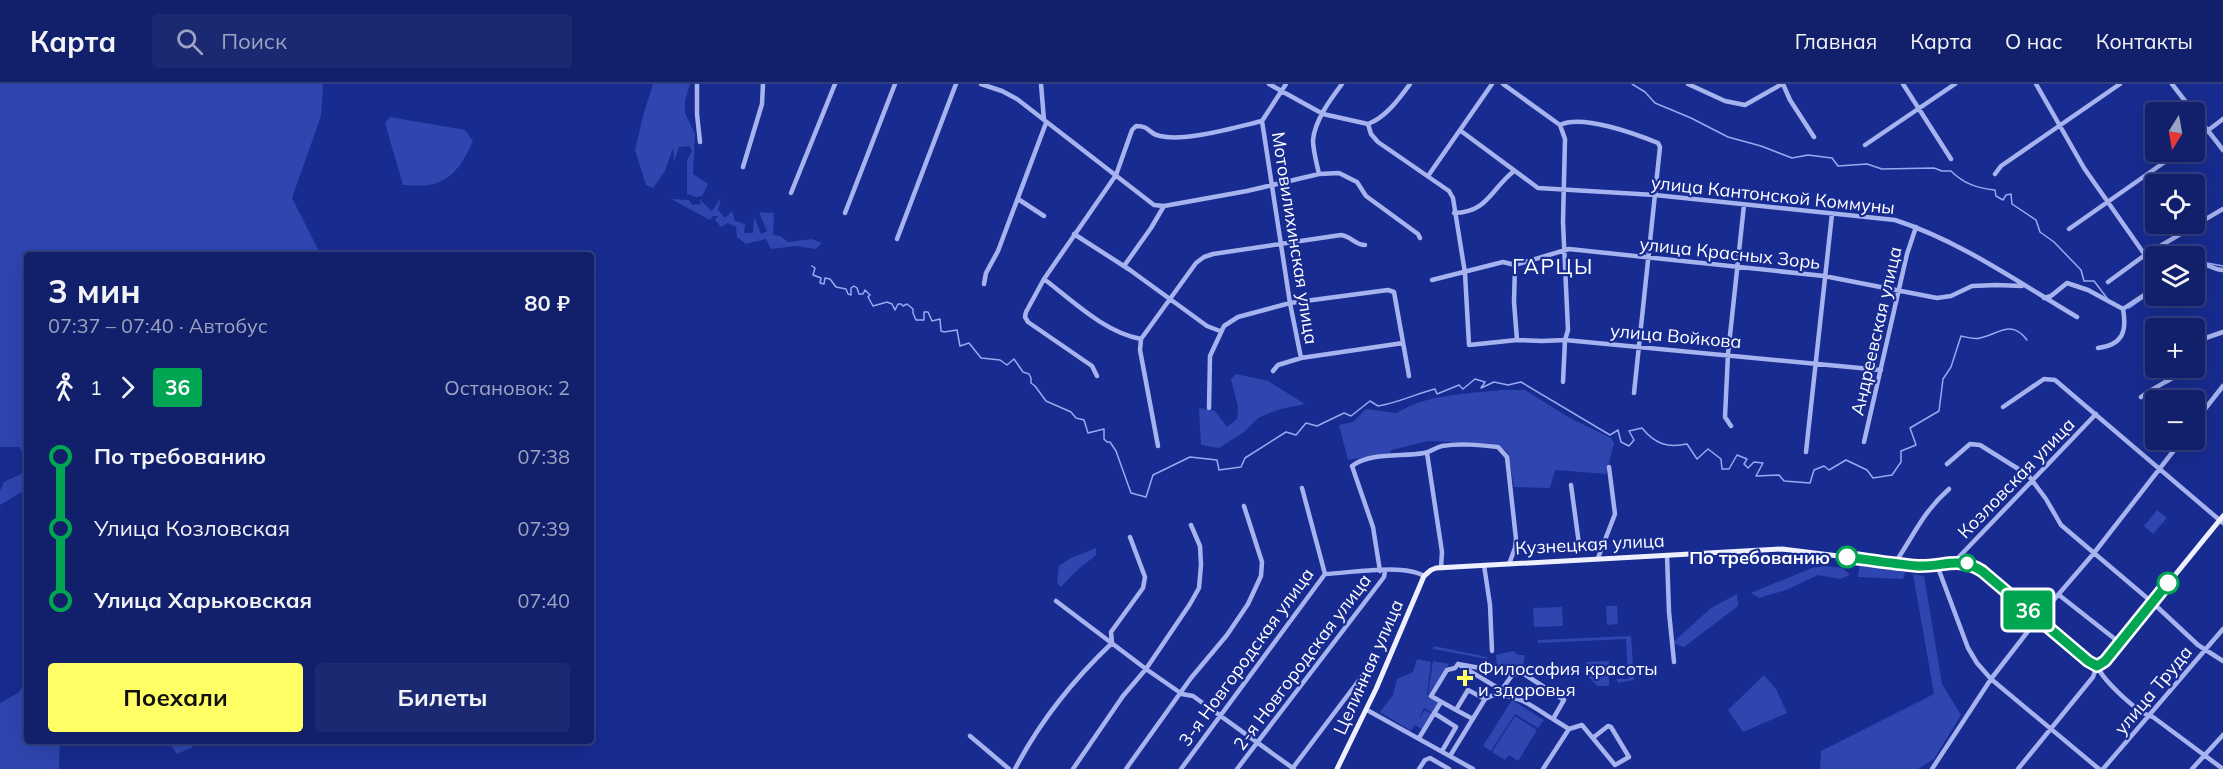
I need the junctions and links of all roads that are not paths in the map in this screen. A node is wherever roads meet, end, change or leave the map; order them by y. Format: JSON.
{"nodes":[{"id":1,"x":697,"y":84,"type":"edge"},
{"id":2,"x":763,"y":84,"type":"edge"},
{"id":3,"x":835,"y":84,"type":"edge"},
{"id":4,"x":895,"y":84,"type":"edge"},
{"id":5,"x":956,"y":84,"type":"edge"},
{"id":6,"x":981,"y":84,"type":"edge"},
{"id":7,"x":1041,"y":84,"type":"edge"},
{"id":8,"x":1269,"y":84,"type":"edge"},
{"id":9,"x":1286,"y":84,"type":"edge"},
{"id":10,"x":1342,"y":84,"type":"edge"},
{"id":11,"x":1410,"y":84,"type":"edge"},
{"id":12,"x":1491,"y":84,"type":"edge"},
{"id":13,"x":1503,"y":84,"type":"edge"},
{"id":14,"x":1688,"y":84,"type":"edge"},
{"id":15,"x":1783,"y":84,"type":"edge"},
{"id":16,"x":1903,"y":84,"type":"edge"},
{"id":17,"x":1955,"y":84,"type":"edge"},
{"id":18,"x":2036,"y":84,"type":"edge"},
{"id":19,"x":2120,"y":84,"type":"edge"},
{"id":20,"x":2172,"y":84,"type":"edge"},
{"id":21,"x":1282,"y":92,"type":"junction"},
{"id":22,"x":1919,"y":109,"type":"junction"},
{"id":23,"x":1323,"y":114,"type":"junction"},
{"id":24,"x":2223,"y":119,"type":"edge"},
{"id":25,"x":1045,"y":121,"type":"junction"},
{"id":26,"x":1262,"y":121,"type":"junction"},
{"id":27,"x":1368,"y":124,"type":"junction"},
{"id":28,"x":1560,"y":125,"type":"junction"},
{"id":29,"x":2061,"y":125,"type":"junction"},
{"id":30,"x":2208,"y":130,"type":"junction"},
{"id":31,"x":1461,"y":131,"type":"junction"},
{"id":32,"x":2205,"y":132,"type":"edge"},
{"id":33,"x":1814,"y":137,"type":"dead end"},
{"id":34,"x":700,"y":142,"type":"dead end"},
{"id":35,"x":1865,"y":146,"type":"dead end"},
{"id":36,"x":2223,"y":150,"type":"edge"},
{"id":37,"x":1951,"y":159,"type":"dead end"},
{"id":38,"x":2165,"y":162,"type":"edge"},
{"id":39,"x":743,"y":168,"type":"dead end"},
{"id":40,"x":1514,"y":171,"type":"junction"},
{"id":41,"x":1318,"y":174,"type":"junction"},
{"id":42,"x":1995,"y":174,"type":"dead end"},
{"id":43,"x":1116,"y":175,"type":"junction"},
{"id":44,"x":1428,"y":176,"type":"junction"},
{"id":45,"x":1273,"y":185,"type":"junction"},
{"id":46,"x":1564,"y":189,"type":"junction"},
{"id":47,"x":791,"y":193,"type":"dead end"},
{"id":48,"x":1655,"y":195,"type":"junction"},
{"id":49,"x":1018,"y":200,"type":"junction"},
{"id":50,"x":2107,"y":204,"type":"junction"},
{"id":51,"x":1744,"y":205,"type":"junction"},
{"id":52,"x":1164,"y":206,"type":"junction"},
{"id":53,"x":2223,"y":209,"type":"edge"},
{"id":54,"x":845,"y":213,"type":"dead end"},
{"id":55,"x":1454,"y":213,"type":"junction"},
{"id":56,"x":1832,"y":214,"type":"junction"},
{"id":57,"x":1044,"y":216,"type":"dead end"},
{"id":58,"x":1916,"y":227,"type":"junction"},
{"id":59,"x":2069,"y":230,"type":"dead end"},
{"id":60,"x":1074,"y":234,"type":"junction"},
{"id":61,"x":1420,"y":238,"type":"dead end"},
{"id":62,"x":897,"y":239,"type":"dead end"},
{"id":63,"x":1282,"y":244,"type":"junction"},
{"id":64,"x":1365,"y":245,"type":"dead end"},
{"id":65,"x":2160,"y":246,"type":"edge"},
{"id":66,"x":1564,"y":250,"type":"junction"},
{"id":67,"x":2145,"y":255,"type":"joint"},
{"id":68,"x":1649,"y":258,"type":"junction"},
{"id":69,"x":2205,"y":264,"type":"edge"},
{"id":70,"x":1515,"y":265,"type":"junction"},
{"id":71,"x":1124,"y":266,"type":"junction"},
{"id":72,"x":1737,"y":267,"type":"junction"},
{"id":73,"x":2223,"y":270,"type":"edge"},
{"id":74,"x":1465,"y":273,"type":"junction"},
{"id":75,"x":1824,"y":276,"type":"junction"},
{"id":76,"x":1044,"y":279,"type":"junction"},
{"id":77,"x":1432,"y":280,"type":"dead end"},
{"id":78,"x":2108,"y":282,"type":"dead end"},
{"id":79,"x":984,"y":284,"type":"dead end"},
{"id":80,"x":2025,"y":286,"type":"junction"},
{"id":81,"x":1898,"y":290,"type":"junction"},
{"id":82,"x":2145,"y":295,"type":"edge"},
{"id":83,"x":2044,"y":298,"type":"junction"},
{"id":84,"x":1170,"y":299,"type":"junction"},
{"id":85,"x":1290,"y":303,"type":"junction"},
{"id":86,"x":2126,"y":308,"type":"junction"},
{"id":87,"x":2077,"y":317,"type":"dead end"},
{"id":88,"x":1220,"y":331,"type":"junction"},
{"id":89,"x":2223,"y":332,"type":"edge"},
{"id":90,"x":2205,"y":338,"type":"edge"},
{"id":91,"x":1141,"y":339,"type":"junction"},
{"id":92,"x":1565,"y":339,"type":"junction"},
{"id":93,"x":1517,"y":340,"type":"junction"},
{"id":94,"x":1403,"y":343,"type":"junction"},
{"id":95,"x":1640,"y":347,"type":"junction"},
{"id":96,"x":2098,"y":348,"type":"dead end"},
{"id":97,"x":1728,"y":354,"type":"junction"},
{"id":98,"x":1301,"y":358,"type":"junction"},
{"id":99,"x":1816,"y":363,"type":"junction"},
{"id":100,"x":1881,"y":370,"type":"junction"},
{"id":101,"x":1273,"y":372,"type":"dead end"},
{"id":102,"x":1097,"y":376,"type":"dead end"},
{"id":103,"x":1409,"y":376,"type":"dead end"},
{"id":104,"x":2172,"y":378,"type":"edge"},
{"id":105,"x":1563,"y":382,"type":"dead end"},
{"id":106,"x":2223,"y":386,"type":"edge"},
{"id":107,"x":1634,"y":393,"type":"dead end"},
{"id":108,"x":2141,"y":397,"type":"dead end"},
{"id":109,"x":2003,"y":406,"type":"dead end"},
{"id":110,"x":1209,"y":408,"type":"dead end"},
{"id":111,"x":2205,"y":409,"type":"edge"},
{"id":112,"x":2096,"y":414,"type":"junction"},
{"id":113,"x":1731,"y":426,"type":"dead end"},
{"id":114,"x":1864,"y":442,"type":"dead end"},
{"id":115,"x":1158,"y":446,"type":"dead end"},
{"id":116,"x":2174,"y":450,"type":"edge"},
{"id":117,"x":1806,"y":452,"type":"dead end"},
{"id":118,"x":1427,"y":453,"type":"junction"},
{"id":119,"x":1947,"y":464,"type":"dead end"},
{"id":120,"x":1609,"y":467,"type":"dead end"},
{"id":121,"x":2159,"y":469,"type":"junction"},
{"id":122,"x":2033,"y":482,"type":"junction"},
{"id":123,"x":1571,"y":485,"type":"dead end"},
{"id":124,"x":1302,"y":488,"type":"dead end"},
{"id":125,"x":1949,"y":489,"type":"dead end"},
{"id":126,"x":1244,"y":506,"type":"dead end"},
{"id":127,"x":2222,"y":520,"type":"edge"},
{"id":128,"x":1191,"y":525,"type":"dead end"},
{"id":129,"x":1130,"y":537,"type":"dead end"},
{"id":130,"x":1600,"y":549,"type":"junction"},
{"id":131,"x":2094,"y":553,"type":"junction"},
{"id":132,"x":1667,"y":555,"type":"junction"},
{"id":133,"x":1598,"y":558,"type":"junction"},
{"id":134,"x":1955,"y":561,"type":"junction"},
{"id":135,"x":1895,"y":563,"type":"junction"},
{"id":136,"x":1509,"y":564,"type":"junction"},
{"id":137,"x":1484,"y":565,"type":"junction"},
{"id":138,"x":1937,"y":565,"type":"junction"},
{"id":139,"x":1441,"y":568,"type":"junction"},
{"id":140,"x":1382,"y":571,"type":"junction"},
{"id":141,"x":1325,"y":574,"type":"junction"},
{"id":142,"x":1424,"y":576,"type":"junction"},
{"id":143,"x":2059,"y":595,"type":"junction"},
{"id":144,"x":1056,"y":601,"type":"dead end"},
{"id":145,"x":2153,"y":603,"type":"junction"},
{"id":146,"x":2038,"y":619,"type":"junction"},
{"id":147,"x":2223,"y":629,"type":"edge"},
{"id":148,"x":1112,"y":643,"type":"junction"},
{"id":149,"x":2120,"y":643,"type":"junction"},
{"id":150,"x":2206,"y":649,"type":"junction"},
{"id":151,"x":1492,"y":651,"type":"dead end"},
{"id":152,"x":2223,"y":661,"type":"edge"},
{"id":153,"x":1674,"y":662,"type":"dead end"},
{"id":154,"x":1458,"y":664,"type":"junction"},
{"id":155,"x":2097,"y":666,"type":"junction"},
{"id":156,"x":1370,"y":667,"type":"dead end"},
{"id":157,"x":1146,"y":669,"type":"junction"},
{"id":158,"x":1513,"y":674,"type":"junction"},
{"id":159,"x":1991,"y":679,"type":"junction"},
{"id":160,"x":1500,"y":692,"type":"junction"},
{"id":161,"x":1182,"y":694,"type":"junction"},
{"id":162,"x":1485,"y":699,"type":"junction"},
{"id":163,"x":1441,"y":702,"type":"junction"},
{"id":164,"x":1367,"y":710,"type":"junction"},
{"id":165,"x":1456,"y":710,"type":"junction"},
{"id":166,"x":1434,"y":713,"type":"junction"},
{"id":167,"x":1221,"y":716,"type":"junction"},
{"id":168,"x":2148,"y":717,"type":"junction"},
{"id":169,"x":1473,"y":719,"type":"junction"},
{"id":170,"x":1553,"y":719,"type":"junction"},
{"id":171,"x":2050,"y":728,"type":"junction"},
{"id":172,"x":1569,"y":729,"type":"junction"},
{"id":173,"x":2223,"y":735,"type":"edge"},
{"id":174,"x":970,"y":736,"type":"dead end"},
{"id":175,"x":1594,"y":737,"type":"junction"},
{"id":176,"x":1419,"y":738,"type":"junction"},
{"id":177,"x":1257,"y":741,"type":"junction"},
{"id":178,"x":1442,"y":751,"type":"junction"},
{"id":179,"x":1450,"y":756,"type":"junction"},
{"id":180,"x":2204,"y":756,"type":"junction"},
{"id":181,"x":1457,"y":760,"type":"junction"},
{"id":182,"x":1009,"y":769,"type":"edge"},
{"id":183,"x":1015,"y":769,"type":"edge"},
{"id":184,"x":1072,"y":769,"type":"edge"},
{"id":185,"x":1126,"y":769,"type":"edge"},
{"id":186,"x":1181,"y":769,"type":"edge"},
{"id":187,"x":1237,"y":769,"type":"edge"},
{"id":188,"x":1293,"y":769,"type":"edge"},
{"id":189,"x":1337,"y":769,"type":"edge"},
{"id":190,"x":1419,"y":769,"type":"edge"},
{"id":191,"x":1451,"y":769,"type":"edge"},
{"id":192,"x":1473,"y":769,"type":"edge"},
{"id":193,"x":1543,"y":769,"type":"edge"},
{"id":194,"x":1932,"y":769,"type":"edge"},
{"id":195,"x":2018,"y":769,"type":"edge"},
{"id":196,"x":2101,"y":769,"type":"edge"},
{"id":197,"x":2192,"y":769,"type":"edge"},
{"id":198,"x":2223,"y":769,"type":"edge"}],
"edges":[{"from":1,"to":34,"type":"street"},
{"from":2,"to":39,"type":"street"},
{"from":3,"to":47,"type":"street"},
{"from":4,"to":54,"type":"street"},
{"from":5,"to":62,"type":"street"},
{"from":6,"to":25,"type":"street"},
{"from":7,"to":25,"type":"street"},
{"from":8,"to":21,"type":"street"},
{"from":9,"to":21,"type":"street","name":"Мотовилихинская улица"},
{"from":10,"to":23,"type":"street"},
{"from":11,"to":27,"type":"street"},
{"from":12,"to":31,"type":"street"},
{"from":13,"to":28,"type":"street"},
{"from":14,"to":15,"type":"street"},
{"from":15,"to":33,"type":"street"},
{"from":16,"to":22,"type":"street"},
{"from":17,"to":22,"type":"street"},
{"from":18,"to":29,"type":"street"},
{"from":19,"to":29,"type":"street"},
{"from":20,"to":30,"type":"street"},
{"from":21,"to":23,"type":"street"},
{"from":21,"to":26,"type":"street","name":"Мотовилихинская улица"},
{"from":22,"to":35,"type":"street"},
{"from":22,"to":37,"type":"street"},
{"from":23,"to":27,"type":"street"},
{"from":23,"to":41,"type":"street"},
{"from":24,"to":30,"type":"street"},
{"from":25,"to":43,"type":"street"},
{"from":25,"to":49,"type":"street"},
{"from":26,"to":43,"type":"street"},
{"from":26,"to":45,"type":"street","name":"Мотовилихинская улица"},
{"from":27,"to":44,"type":"street"},
{"from":28,"to":46,"type":"street"},
{"from":28,"to":48,"type":"street"},
{"from":29,"to":42,"type":"street"},
{"from":29,"to":50,"type":"street"},
{"from":30,"to":32,"type":"street"},
{"from":30,"to":36,"type":"street"},
{"from":31,"to":40,"type":"street","name":"улица Кантонской Коммуны"},
{"from":31,"to":44,"type":"street"},
{"from":38,"to":50,"type":"street"},
{"from":40,"to":46,"type":"street","name":"улица Кантонской Коммуны"},
{"from":40,"to":55,"type":"street"},
{"from":41,"to":45,"type":"street"},
{"from":41,"to":61,"type":"street"},
{"from":43,"to":52,"type":"street"},
{"from":43,"to":60,"type":"street"},
{"from":44,"to":55,"type":"street"},
{"from":45,"to":52,"type":"street"},
{"from":45,"to":63,"type":"street","name":"Мотовилихинская улица"},
{"from":46,"to":48,"type":"street","name":"улица Кантонской Коммуны"},
{"from":46,"to":66,"type":"street"},
{"from":48,"to":51,"type":"street","name":"улица Кантонской Коммуны"},
{"from":48,"to":68,"type":"street"},
{"from":49,"to":57,"type":"street"},
{"from":49,"to":79,"type":"street"},
{"from":50,"to":59,"type":"street"},
{"from":50,"to":67,"type":"street"},
{"from":51,"to":56,"type":"street","name":"улица Кантонской Коммуны"},
{"from":51,"to":72,"type":"street"},
{"from":52,"to":71,"type":"street"},
{"from":53,"to":65,"type":"street"},
{"from":55,"to":74,"type":"street"},
{"from":56,"to":58,"type":"street","name":"улица Кантонской Коммуны"},
{"from":56,"to":75,"type":"street"},
{"from":58,"to":80,"type":"street","name":"улица Кантонской Коммуны"},
{"from":58,"to":81,"type":"street","name":"Андреевская улица"},
{"from":60,"to":71,"type":"street"},
{"from":60,"to":76,"type":"street"},
{"from":63,"to":64,"type":"street"},
{"from":63,"to":84,"type":"street"},
{"from":63,"to":85,"type":"street","name":"Мотовилихинская улица"},
{"from":66,"to":68,"type":"street","name":"улица Красных Зорь"},
{"from":66,"to":70,"type":"street","name":"улица Красных Зорь"},
{"from":66,"to":92,"type":"street"},
{"from":67,"to":78,"type":"street"},
{"from":68,"to":72,"type":"street","name":"улица Красных Зорь"},
{"from":68,"to":95,"type":"street"},
{"from":69,"to":73,"type":"street"},
{"from":70,"to":74,"type":"street","name":"улица Красных Зорь"},
{"from":70,"to":93,"type":"street"},
{"from":71,"to":84,"type":"street"},
{"from":72,"to":75,"type":"street","name":"улица Красных Зорь"},
{"from":72,"to":97,"type":"street"},
{"from":74,"to":77,"type":"street","name":"улица Красных Зорь"},
{"from":74,"to":93,"type":"street","name":"улица Войкова"},
{"from":75,"to":81,"type":"street","name":"улица Красных Зорь"},
{"from":75,"to":99,"type":"street"},
{"from":76,"to":91,"type":"street"},
{"from":76,"to":102,"type":"street"},
{"from":80,"to":81,"type":"street","name":"улица Красных Зорь"},
{"from":80,"to":83,"type":"street","name":"улица Кантонской Коммуны"},
{"from":81,"to":100,"type":"street","name":"Андреевская улица"},
{"from":82,"to":86,"type":"street"},
{"from":83,"to":86,"type":"street"},
{"from":83,"to":87,"type":"street","name":"улица Кантонской Коммуны"},
{"from":84,"to":88,"type":"street"},
{"from":84,"to":91,"type":"street"},
{"from":85,"to":88,"type":"street"},
{"from":85,"to":94,"type":"street"},
{"from":85,"to":98,"type":"street","name":"Мотовилихинская улица"},
{"from":86,"to":96,"type":"street"},
{"from":88,"to":110,"type":"street"},
{"from":89,"to":90,"type":"street"},
{"from":91,"to":115,"type":"street"},
{"from":92,"to":93,"type":"street","name":"улица Войкова"},
{"from":92,"to":95,"type":"street","name":"улица Войкова"},
{"from":92,"to":105,"type":"street"},
{"from":94,"to":98,"type":"street"},
{"from":94,"to":103,"type":"street"},
{"from":95,"to":97,"type":"street","name":"улица Войкова"},
{"from":95,"to":107,"type":"street"},
{"from":97,"to":99,"type":"street","name":"улица Войкова"},
{"from":97,"to":113,"type":"street"},
{"from":98,"to":101,"type":"street"},
{"from":99,"to":100,"type":"street","name":"улица Войкова"},
{"from":99,"to":117,"type":"street"},
{"from":100,"to":114,"type":"street","name":"Андреевская улица"},
{"from":104,"to":108,"type":"street"},
{"from":106,"to":111,"type":"street"},
{"from":109,"to":112,"type":"street"},
{"from":112,"to":121,"type":"street"},
{"from":112,"to":122,"type":"street","name":"Козловская улица"},
{"from":116,"to":121,"type":"street"},
{"from":118,"to":136,"type":"street"},
{"from":118,"to":139,"type":"street"},
{"from":118,"to":140,"type":"street","name":"2-я Новгородская улица"},
{"from":119,"to":122,"type":"street"},
{"from":120,"to":130,"type":"street"},
{"from":121,"to":127,"type":"street"},
{"from":121,"to":131,"type":"street"},
{"from":122,"to":131,"type":"street"},
{"from":122,"to":134,"type":"street","name":"Козловская улица"},
{"from":123,"to":130,"type":"street"},
{"from":124,"to":141,"type":"street","name":"3-я Новгородская улица"},
{"from":125,"to":135,"type":"street"},
{"from":126,"to":161,"type":"street"},
{"from":127,"to":145,"type":"main road"},
{"from":128,"to":157,"type":"street"},
{"from":129,"to":148,"type":"street"},
{"from":130,"to":133,"type":"street"},
{"from":131,"to":143,"type":"street"},
{"from":131,"to":145,"type":"street"},
{"from":132,"to":133,"type":"main road","name":"Кузнецкая улица"},
{"from":132,"to":135,"type":"main road","name":"Кузнецкая улица"},
{"from":132,"to":153,"type":"street"},
{"from":133,"to":136,"type":"main road","name":"Кузнецкая улица"},
{"from":134,"to":138,"type":"main road","name":"Кузнецкая улица"},
{"from":134,"to":146,"type":"main road"},
{"from":135,"to":138,"type":"main road","name":"Кузнецкая улица"},
{"from":136,"to":137,"type":"main road","name":"Кузнецкая улица"},
{"from":137,"to":139,"type":"main road","name":"Кузнецкая улица"},
{"from":137,"to":151,"type":"street"},
{"from":138,"to":159,"type":"street"},
{"from":139,"to":142,"type":"main road","name":"Кузнецкая улица"},
{"from":140,"to":141,"type":"street"},
{"from":140,"to":142,"type":"street"},
{"from":140,"to":177,"type":"street","name":"2-я Новгородская улица"},
{"from":141,"to":167,"type":"street","name":"3-я Новгородская улица"},
{"from":142,"to":164,"type":"main road","name":"Целинная улица"},
{"from":143,"to":146,"type":"street"},
{"from":143,"to":149,"type":"street"},
{"from":144,"to":148,"type":"street"},
{"from":145,"to":149,"type":"main road"},
{"from":145,"to":150,"type":"street"},
{"from":146,"to":155,"type":"main road"},
{"from":146,"to":159,"type":"street"},
{"from":147,"to":150,"type":"street","name":"улица Труда"},
{"from":148,"to":157,"type":"street"},
{"from":148,"to":183,"type":"street"},
{"from":149,"to":155,"type":"main road"},
{"from":150,"to":152,"type":"street"},
{"from":150,"to":168,"type":"street","name":"улица Труда"},
{"from":154,"to":158,"type":"street"},
{"from":154,"to":160,"type":"street"},
{"from":154,"to":163,"type":"street"},
{"from":155,"to":168,"type":"street"},
{"from":155,"to":171,"type":"street"},
{"from":156,"to":188,"type":"street"},
{"from":157,"to":161,"type":"street"},
{"from":157,"to":184,"type":"street"},
{"from":158,"to":160,"type":"street"},
{"from":158,"to":170,"type":"street"},
{"from":159,"to":171,"type":"street"},
{"from":159,"to":194,"type":"street"},
{"from":160,"to":162,"type":"street"},
{"from":160,"to":170,"type":"street"},
{"from":161,"to":167,"type":"street"},
{"from":161,"to":185,"type":"street"},
{"from":162,"to":165,"type":"street"},
{"from":162,"to":169,"type":"street"},
{"from":163,"to":165,"type":"street"},
{"from":163,"to":166,"type":"street"},
{"from":164,"to":176,"type":"street"},
{"from":164,"to":189,"type":"main road","name":"Целинная улица"},
{"from":165,"to":169,"type":"street"},
{"from":166,"to":176,"type":"street"},
{"from":166,"to":178,"type":"street"},
{"from":167,"to":177,"type":"street"},
{"from":167,"to":186,"type":"street","name":"3-я Новгородская улица"},
{"from":168,"to":180,"type":"street"},
{"from":168,"to":196,"type":"street","name":"улица Труда"},
{"from":169,"to":179,"type":"street"},
{"from":170,"to":172,"type":"street"},
{"from":171,"to":195,"type":"street"},
{"from":171,"to":196,"type":"street"},
{"from":172,"to":175,"type":"street"},
{"from":172,"to":193,"type":"street"},
{"from":173,"to":180,"type":"street"},
{"from":174,"to":182,"type":"street"},
{"from":175,"to":175,"type":"street"},
{"from":176,"to":178,"type":"street"},
{"from":177,"to":187,"type":"street","name":"2-я Новгородская улица"},
{"from":177,"to":188,"type":"street"},
{"from":178,"to":179,"type":"street"},
{"from":179,"to":181,"type":"street"},
{"from":180,"to":197,"type":"street"},
{"from":180,"to":198,"type":"street"},
{"from":181,"to":191,"type":"street"},
{"from":181,"to":192,"type":"street"},
{"from":190,"to":191,"type":"street"}]}
